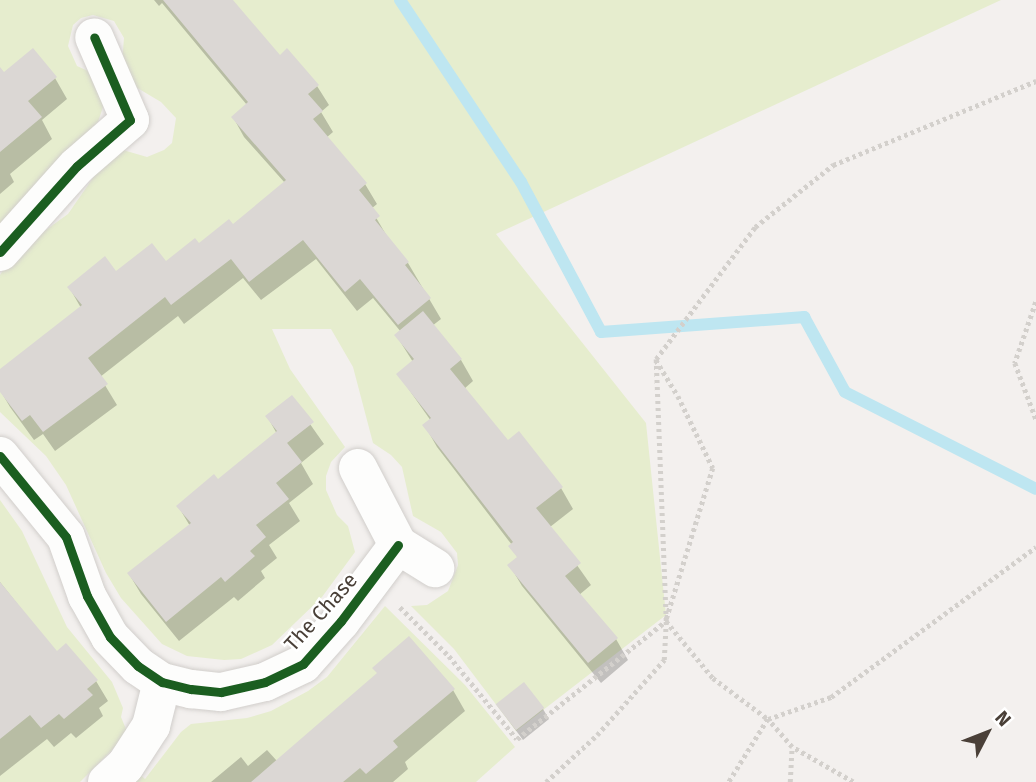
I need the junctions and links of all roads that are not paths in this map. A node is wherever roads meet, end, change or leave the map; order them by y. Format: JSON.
{"nodes":[{"id":1,"x":94,"y":37,"type":"dead end"},
{"id":2,"x":0,"y":252,"type":"edge"},
{"id":3,"x":0,"y":456,"type":"edge"},
{"id":4,"x":358,"y":468,"type":"dead end"},
{"id":5,"x":398,"y":545,"type":"junction"},
{"id":6,"x":435,"y":568,"type":"dead end"},
{"id":7,"x":162,"y":682,"type":"junction"},
{"id":8,"x":107,"y":782,"type":"edge"}],
"edges":[{"from":1,"to":2,"type":"street"},
{"from":3,"to":7,"type":"street","name":"The Chase"},
{"from":4,"to":5,"type":"street"},
{"from":5,"to":6,"type":"street"},
{"from":5,"to":7,"type":"street","name":"The Chase"},
{"from":7,"to":8,"type":"street"}]}
